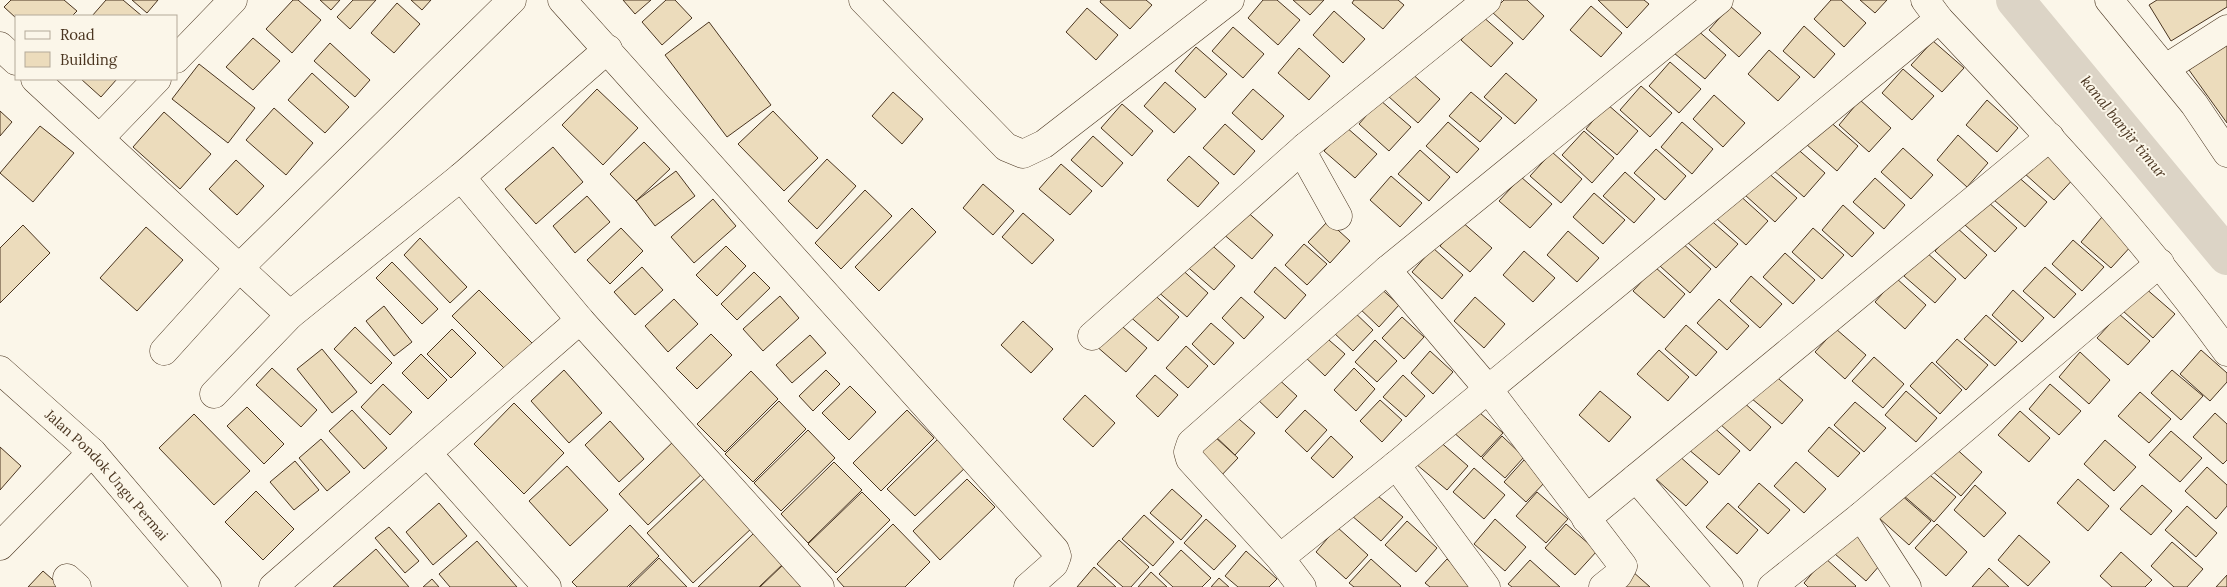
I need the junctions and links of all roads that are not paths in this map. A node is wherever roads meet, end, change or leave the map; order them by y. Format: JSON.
{"nodes":[{"id":1,"x":233,"y":0,"type":"edge"},
{"id":2,"x":512,"y":0,"type":"edge"},
{"id":3,"x":562,"y":0,"type":"edge"},
{"id":4,"x":863,"y":0,"type":"edge"},
{"id":5,"x":1230,"y":0,"type":"edge"},
{"id":6,"x":1487,"y":0,"type":"edge"},
{"id":7,"x":1720,"y":0,"type":"edge"},
{"id":8,"x":2109,"y":0,"type":"edge"},
{"id":9,"x":1932,"y":9,"type":"edge"},
{"id":10,"x":2227,"y":29,"type":"edge"},
{"id":11,"x":0,"y":46,"type":"edge"},
{"id":12,"x":608,"y":49,"type":"junction"},
{"id":13,"x":178,"y":57,"type":"edge"},
{"id":14,"x":15,"y":60,"type":"edge"},
{"id":15,"x":2166,"y":68,"type":"junction"},
{"id":16,"x":37,"y":80,"type":"edge"},
{"id":17,"x":156,"y":80,"type":"edge"},
{"id":18,"x":2050,"y":137,"type":"junction"},
{"id":19,"x":100,"y":138,"type":"junction"},
{"id":20,"x":1305,"y":146,"type":"junction"},
{"id":21,"x":2227,"y":154,"type":"edge"},
{"id":22,"x":461,"y":177,"type":"junction"},
{"id":23,"x":1338,"y":216,"type":"dead end"},
{"id":24,"x":2160,"y":263,"type":"junction"},
{"id":25,"x":239,"y":268,"type":"junction"},
{"id":26,"x":1387,"y":270,"type":"junction"},
{"id":27,"x":290,"y":315,"type":"junction"},
{"id":28,"x":580,"y":320,"type":"junction"},
{"id":29,"x":1092,"y":336,"type":"dead end"},
{"id":30,"x":164,"y":351,"type":"dead end"},
{"id":31,"x":2227,"y":352,"type":"edge"},
{"id":32,"x":0,"y":370,"type":"edge"},
{"id":33,"x":1488,"y":389,"type":"junction"},
{"id":34,"x":214,"y":394,"type":"dead end"},
{"id":35,"x":92,"y":452,"type":"junction"},
{"id":36,"x":428,"y":454,"type":"junction"},
{"id":37,"x":1396,"y":465,"type":"junction"},
{"id":38,"x":1636,"y":478,"type":"junction"},
{"id":39,"x":1861,"y":516,"type":"junction"},
{"id":40,"x":1586,"y":520,"type":"junction"},
{"id":41,"x":0,"y":546,"type":"edge"},
{"id":42,"x":1280,"y":558,"type":"junction"},
{"id":43,"x":207,"y":587,"type":"edge"},
{"id":44,"x":273,"y":587,"type":"edge"},
{"id":45,"x":547,"y":587,"type":"edge"},
{"id":46,"x":820,"y":587,"type":"edge"},
{"id":47,"x":1028,"y":587,"type":"edge"},
{"id":48,"x":1302,"y":587,"type":"edge"},
{"id":49,"x":1486,"y":587,"type":"edge"},
{"id":50,"x":1603,"y":587,"type":"edge"},
{"id":51,"x":1729,"y":587,"type":"edge"},
{"id":52,"x":1772,"y":587,"type":"edge"},
{"id":53,"x":1907,"y":587,"type":"edge"}],
"edges":[{"from":1,"to":13,"type":"street"},
{"from":2,"to":25,"type":"street"},
{"from":3,"to":12,"type":"street"},
{"from":4,"to":5,"type":"street"},
{"from":6,"to":20,"type":"street"},
{"from":7,"to":26,"type":"street"},
{"from":8,"to":15,"type":"street"},
{"from":9,"to":18,"type":"street"},
{"from":9,"to":33,"type":"street"},
{"from":10,"to":15,"type":"street"},
{"from":11,"to":14,"type":"street"},
{"from":12,"to":22,"type":"street"},
{"from":12,"to":47,"type":"street"},
{"from":15,"to":21,"type":"street"},
{"from":16,"to":19,"type":"street"},
{"from":17,"to":19,"type":"street"},
{"from":18,"to":24,"type":"street"},
{"from":18,"to":38,"type":"street"},
{"from":19,"to":25,"type":"street"},
{"from":20,"to":23,"type":"street"},
{"from":20,"to":29,"type":"street"},
{"from":22,"to":27,"type":"street"},
{"from":22,"to":28,"type":"street"},
{"from":24,"to":31,"type":"street"},
{"from":24,"to":39,"type":"street"},
{"from":25,"to":27,"type":"street"},
{"from":25,"to":30,"type":"street"},
{"from":26,"to":33,"type":"street"},
{"from":26,"to":42,"type":"street"},
{"from":27,"to":34,"type":"street"},
{"from":28,"to":36,"type":"street"},
{"from":28,"to":46,"type":"street"},
{"from":32,"to":35,"type":"street","name":"Jalan Pondok Ungu Permai"},
{"from":33,"to":37,"type":"street"},
{"from":33,"to":40,"type":"street"},
{"from":35,"to":41,"type":"street"},
{"from":35,"to":43,"type":"street","name":"Jalan Pondok Ungu Permai"},
{"from":36,"to":44,"type":"street"},
{"from":36,"to":45,"type":"street"},
{"from":37,"to":42,"type":"street"},
{"from":37,"to":49,"type":"street"},
{"from":38,"to":40,"type":"street"},
{"from":38,"to":51,"type":"street"},
{"from":39,"to":52,"type":"street"},
{"from":39,"to":53,"type":"street"},
{"from":40,"to":50,"type":"street"},
{"from":42,"to":48,"type":"street"}]}
